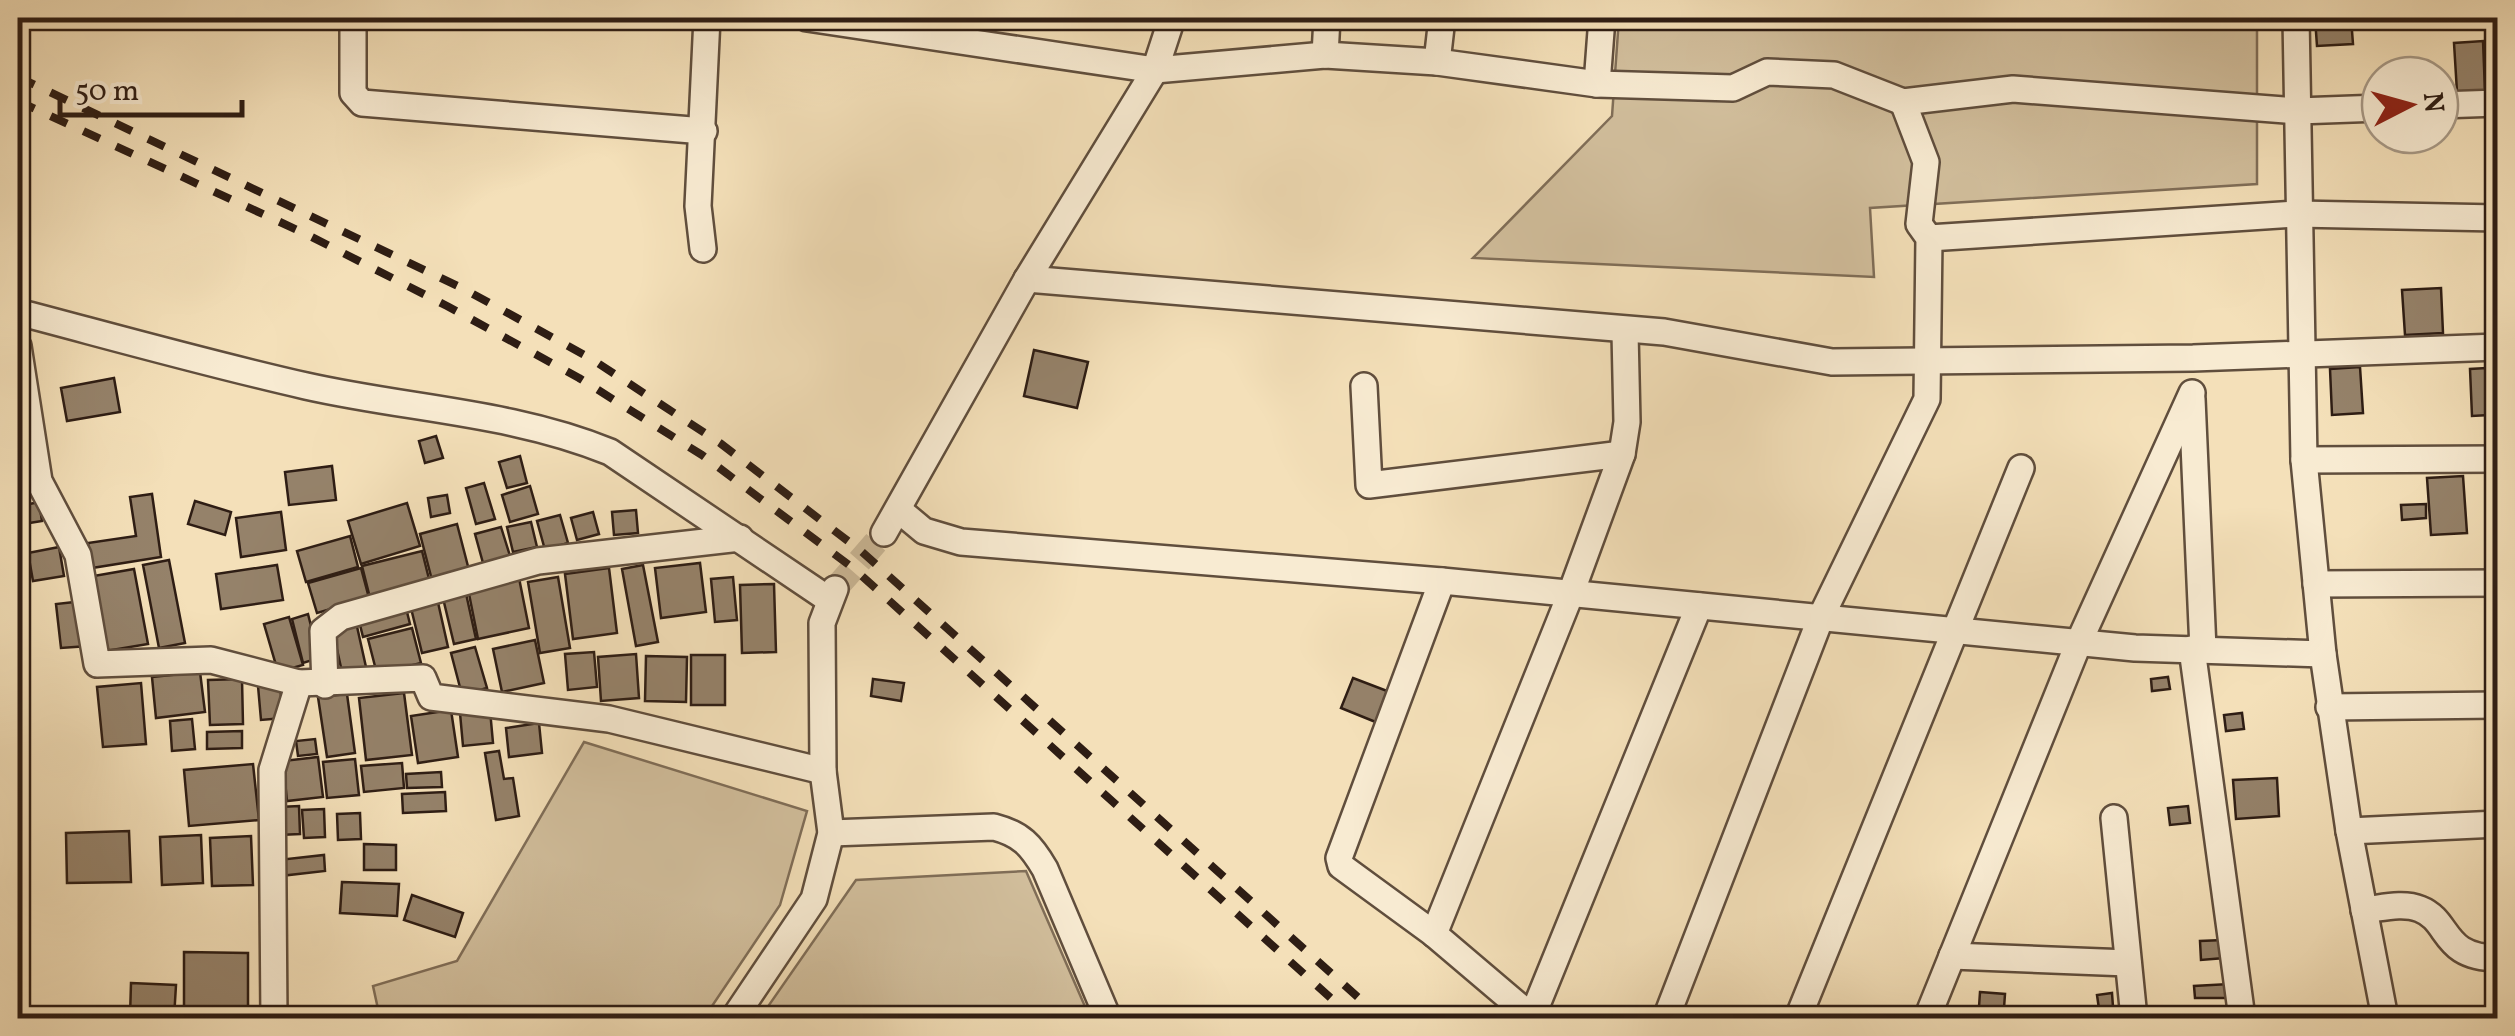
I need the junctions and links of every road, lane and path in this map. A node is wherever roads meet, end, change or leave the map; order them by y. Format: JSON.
{"nodes":[{"id":1,"x":353,"y":18,"type":"edge"},
{"id":2,"x":707,"y":18,"type":"edge"},
{"id":3,"x":807,"y":18,"type":"edge"},
{"id":4,"x":1172,"y":18,"type":"edge"},
{"id":5,"x":1327,"y":18,"type":"edge"},
{"id":6,"x":1442,"y":18,"type":"edge"},
{"id":7,"x":1602,"y":18,"type":"edge"},
{"id":8,"x":2296,"y":18,"type":"edge"},
{"id":9,"x":1325,"y":55,"type":"junction"},
{"id":10,"x":1437,"y":62,"type":"junction"},
{"id":11,"x":1155,"y":70,"type":"junction"},
{"id":12,"x":1597,"y":84,"type":"junction"},
{"id":13,"x":1903,"y":102,"type":"junction"},
{"id":14,"x":2498,"y":103,"type":"edge"},
{"id":15,"x":2460,"y":105,"type":"edge"},
{"id":16,"x":2360,"y":109,"type":"edge"},
{"id":17,"x":2298,"y":111,"type":"junction"},
{"id":18,"x":704,"y":131,"type":"junction"},
{"id":19,"x":2298,"y":214,"type":"junction"},
{"id":20,"x":2498,"y":218,"type":"edge"},
{"id":21,"x":1929,"y":238,"type":"junction"},
{"id":22,"x":703,"y":250,"type":"dead end"},
{"id":23,"x":1027,"y":279,"type":"junction"},
{"id":24,"x":18,"y":312,"type":"edge"},
{"id":25,"x":1624,"y":332,"type":"junction"},
{"id":26,"x":18,"y":346,"type":"edge"},
{"id":27,"x":2498,"y":347,"type":"edge"},
{"id":28,"x":2300,"y":352,"type":"junction"},
{"id":29,"x":2193,"y":358,"type":"junction"},
{"id":30,"x":1931,"y":363,"type":"junction"},
{"id":31,"x":1364,"y":386,"type":"dead end"},
{"id":32,"x":2192,"y":393,"type":"junction"},
{"id":33,"x":1622,"y":454,"type":"junction"},
{"id":34,"x":2498,"y":459,"type":"edge"},
{"id":35,"x":2304,"y":460,"type":"junction"},
{"id":36,"x":2021,"y":468,"type":"dead end"},
{"id":37,"x":900,"y":510,"type":"junction"},
{"id":38,"x":884,"y":533,"type":"tunnel mouth"},
{"id":39,"x":740,"y":538,"type":"junction"},
{"id":40,"x":1442,"y":581,"type":"junction"},
{"id":41,"x":2498,"y":583,"type":"edge"},
{"id":42,"x":2316,"y":584,"type":"junction"},
{"id":43,"x":1571,"y":594,"type":"junction"},
{"id":44,"x":1700,"y":606,"type":"junction"},
{"id":45,"x":1821,"y":618,"type":"junction"},
{"id":46,"x":1956,"y":630,"type":"junction"},
{"id":47,"x":2080,"y":642,"type":"junction"},
{"id":48,"x":2197,"y":649,"type":"junction"},
{"id":49,"x":2323,"y":654,"type":"junction"},
{"id":50,"x":312,"y":684,"type":"junction"},
{"id":51,"x":2498,"y":706,"type":"edge"},
{"id":52,"x":2330,"y":707,"type":"junction"},
{"id":53,"x":823,"y":771,"type":"junction"},
{"id":54,"x":2114,"y":818,"type":"dead end"},
{"id":55,"x":2498,"y":824,"type":"edge"},
{"id":56,"x":2348,"y":831,"type":"junction"},
{"id":57,"x":831,"y":833,"type":"junction"},
{"id":58,"x":2364,"y":910,"type":"junction"},
{"id":59,"x":1434,"y":934,"type":"junction"},
{"id":60,"x":1952,"y":956,"type":"junction"},
{"id":61,"x":2498,"y":958,"type":"edge"},
{"id":62,"x":2128,"y":963,"type":"junction"},
{"id":63,"x":274,"y":1018,"type":"edge"},
{"id":64,"x":734,"y":1018,"type":"edge"},
{"id":65,"x":1108,"y":1018,"type":"edge"},
{"id":66,"x":1532,"y":1018,"type":"edge"},
{"id":67,"x":1666,"y":1018,"type":"edge"},
{"id":68,"x":1798,"y":1018,"type":"edge"},
{"id":69,"x":1927,"y":1018,"type":"edge"},
{"id":70,"x":2134,"y":1018,"type":"edge"},
{"id":71,"x":2242,"y":1018,"type":"edge"},
{"id":72,"x":2385,"y":1018,"type":"edge"}],
"edges":[{"from":1,"to":18,"type":"street"},
{"from":2,"to":18,"type":"street"},
{"from":3,"to":11,"type":"street"},
{"from":4,"to":11,"type":"street"},
{"from":5,"to":9,"type":"street"},
{"from":6,"to":10,"type":"street"},
{"from":7,"to":12,"type":"street"},
{"from":8,"to":17,"type":"street"},
{"from":9,"to":10,"type":"street"},
{"from":9,"to":11,"type":"street"},
{"from":10,"to":12,"type":"street"},
{"from":11,"to":23,"type":"street"},
{"from":12,"to":13,"type":"street"},
{"from":13,"to":17,"type":"street"},
{"from":13,"to":21,"type":"street"},
{"from":14,"to":15,"type":"street"},
{"from":16,"to":17,"type":"street"},
{"from":17,"to":19,"type":"street"},
{"from":18,"to":22,"type":"street"},
{"from":19,"to":20,"type":"street"},
{"from":19,"to":21,"type":"street"},
{"from":19,"to":28,"type":"street"},
{"from":21,"to":30,"type":"street"},
{"from":23,"to":25,"type":"street"},
{"from":23,"to":37,"type":"street"},
{"from":24,"to":39,"type":"street"},
{"from":25,"to":30,"type":"street"},
{"from":25,"to":33,"type":"street"},
{"from":26,"to":50,"type":"street"},
{"from":27,"to":28,"type":"street"},
{"from":28,"to":29,"type":"street"},
{"from":28,"to":35,"type":"street"},
{"from":29,"to":30,"type":"street"},
{"from":29,"to":32,"type":"street"},
{"from":30,"to":45,"type":"street"},
{"from":31,"to":33,"type":"street"},
{"from":32,"to":47,"type":"street"},
{"from":32,"to":48,"type":"street"},
{"from":33,"to":43,"type":"street"},
{"from":34,"to":35,"type":"street"},
{"from":35,"to":42,"type":"street"},
{"from":36,"to":46,"type":"street"},
{"from":37,"to":38,"type":"street"},
{"from":37,"to":40,"type":"street"},
{"from":39,"to":50,"type":"street"},
{"from":39,"to":53,"type":"street"},
{"from":40,"to":43,"type":"street"},
{"from":40,"to":59,"type":"street"},
{"from":41,"to":42,"type":"street"},
{"from":42,"to":49,"type":"street"},
{"from":43,"to":44,"type":"street"},
{"from":43,"to":59,"type":"street"},
{"from":44,"to":45,"type":"street"},
{"from":44,"to":66,"type":"street"},
{"from":45,"to":46,"type":"street"},
{"from":45,"to":67,"type":"street"},
{"from":46,"to":47,"type":"street"},
{"from":46,"to":68,"type":"street"},
{"from":47,"to":48,"type":"street"},
{"from":47,"to":60,"type":"street"},
{"from":48,"to":49,"type":"street"},
{"from":48,"to":71,"type":"street"},
{"from":49,"to":52,"type":"street"},
{"from":50,"to":53,"type":"street"},
{"from":50,"to":63,"type":"street"},
{"from":51,"to":52,"type":"street"},
{"from":52,"to":56,"type":"street"},
{"from":53,"to":57,"type":"street"},
{"from":54,"to":62,"type":"street"},
{"from":55,"to":56,"type":"street"},
{"from":56,"to":58,"type":"street"},
{"from":57,"to":64,"type":"street"},
{"from":57,"to":65,"type":"street"},
{"from":58,"to":61,"type":"street"},
{"from":58,"to":72,"type":"street"},
{"from":59,"to":66,"type":"street"},
{"from":60,"to":62,"type":"street"},
{"from":60,"to":69,"type":"street"},
{"from":62,"to":70,"type":"street"}]}
